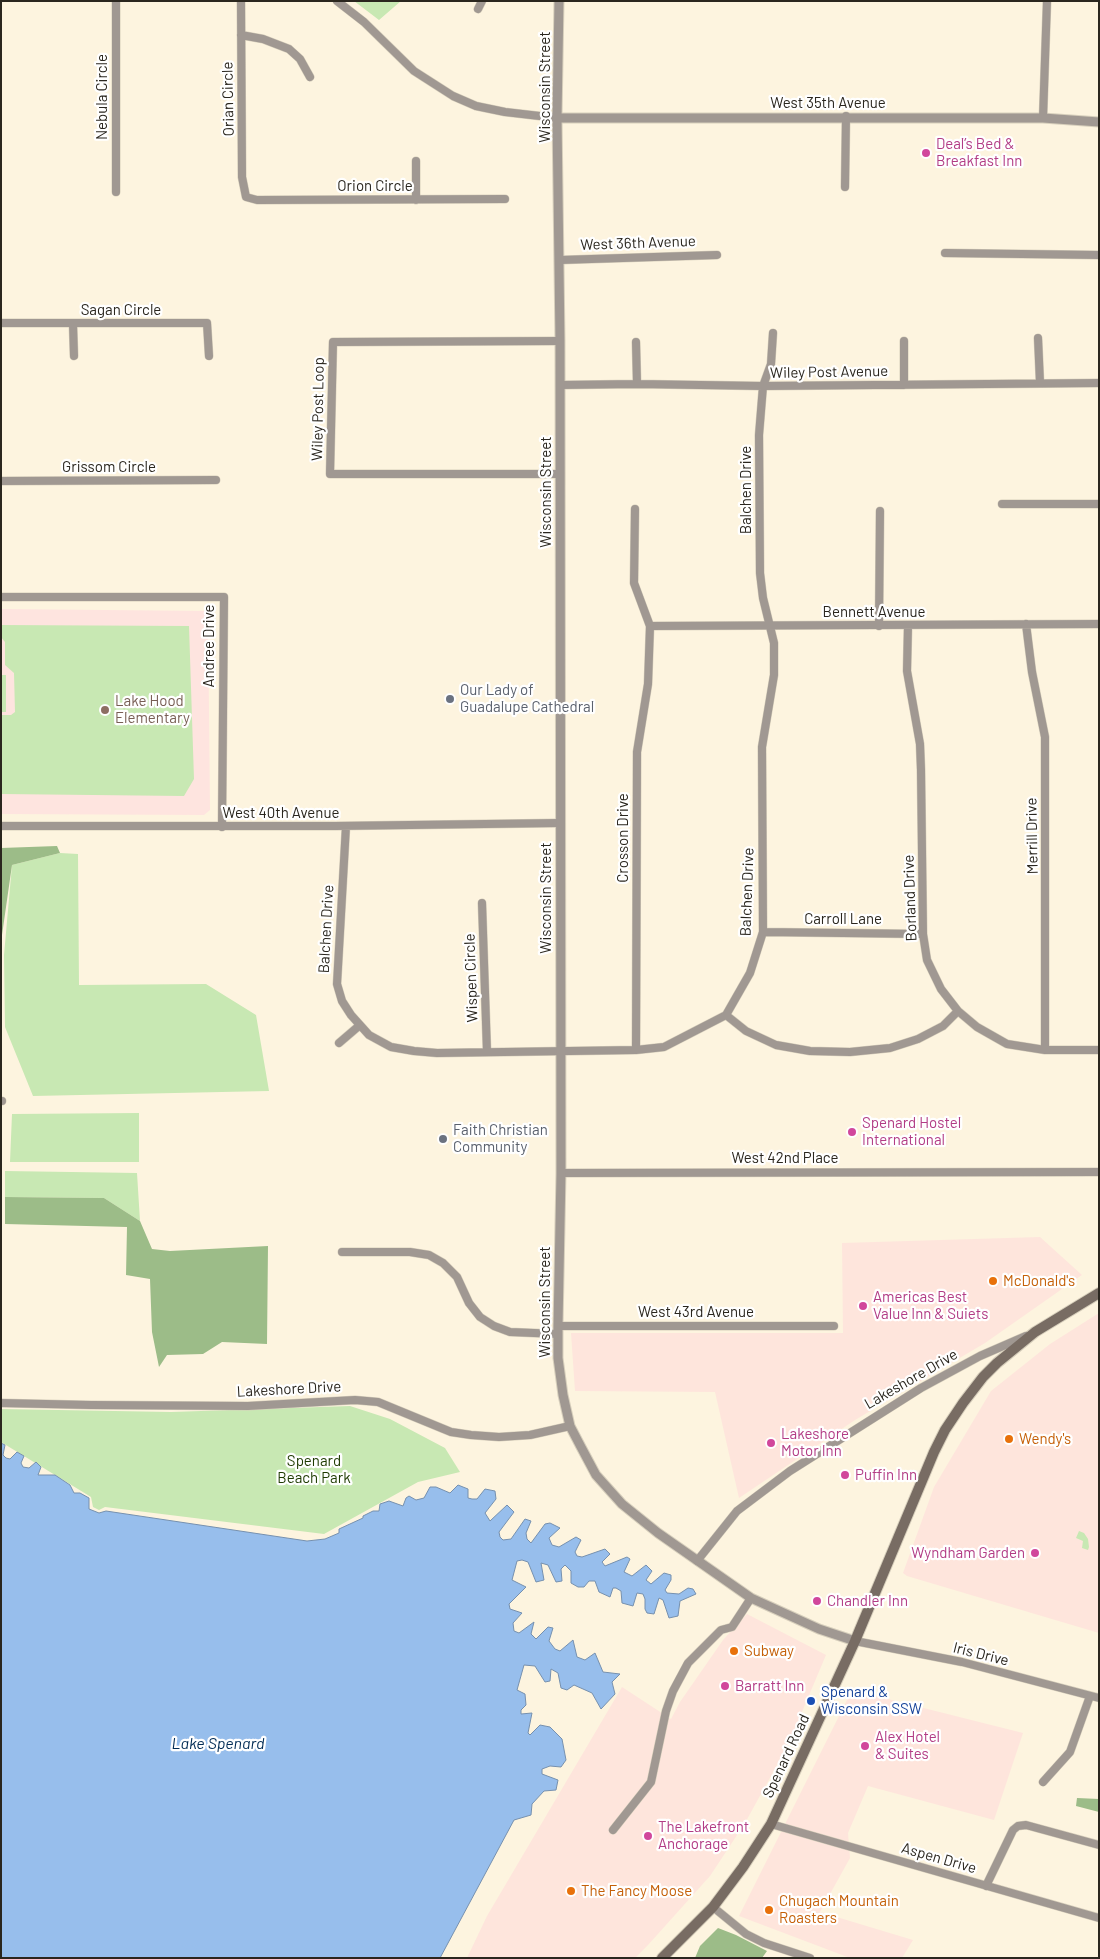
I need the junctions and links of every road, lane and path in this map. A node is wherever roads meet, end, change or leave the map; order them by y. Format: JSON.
{"nodes":[{"id":1,"x":116,"y":1,"type":"edge"},
{"id":2,"x":241,"y":1,"type":"edge"},
{"id":3,"x":337,"y":1,"type":"edge"},
{"id":4,"x":559,"y":1,"type":"edge"},
{"id":5,"x":1047,"y":1,"type":"edge"},
{"id":6,"x":241,"y":35,"type":"junction"},
{"id":7,"x":310,"y":77,"type":"dead end"},
{"id":8,"x":846,"y":116,"type":"junction"},
{"id":9,"x":557,"y":118,"type":"junction"},
{"id":10,"x":1043,"y":118,"type":"junction"},
{"id":11,"x":1099,"y":122,"type":"edge"},
{"id":12,"x":416,"y":161,"type":"dead end"},
{"id":13,"x":846,"y":187,"type":"dead end"},
{"id":14,"x":116,"y":192,"type":"dead end"},
{"id":15,"x":246,"y":197,"type":"joint"},
{"id":16,"x":505,"y":199,"type":"dead end"},
{"id":17,"x":416,"y":200,"type":"junction"},
{"id":18,"x":945,"y":253,"type":"dead end"},
{"id":19,"x":717,"y":255,"type":"dead end"},
{"id":20,"x":1099,"y":255,"type":"edge"},
{"id":21,"x":560,"y":260,"type":"junction"},
{"id":22,"x":1,"y":323,"type":"edge"},
{"id":23,"x":73,"y":324,"type":"junction"},
{"id":24,"x":773,"y":333,"type":"dead end"},
{"id":25,"x":1038,"y":338,"type":"dead end"},
{"id":26,"x":560,"y":341,"type":"junction"},
{"id":27,"x":904,"y":341,"type":"dead end"},
{"id":28,"x":636,"y":342,"type":"dead end"},
{"id":29,"x":74,"y":356,"type":"dead end"},
{"id":30,"x":209,"y":356,"type":"dead end"},
{"id":31,"x":1040,"y":383,"type":"junction"},
{"id":32,"x":1099,"y":383,"type":"edge"},
{"id":33,"x":637,"y":384,"type":"junction"},
{"id":34,"x":904,"y":384,"type":"junction"},
{"id":35,"x":560,"y":385,"type":"junction"},
{"id":36,"x":764,"y":386,"type":"junction"},
{"id":37,"x":560,"y":474,"type":"junction"},
{"id":38,"x":216,"y":480,"type":"dead end"},
{"id":39,"x":1,"y":481,"type":"edge"},
{"id":40,"x":1002,"y":504,"type":"dead end"},
{"id":41,"x":1099,"y":504,"type":"edge"},
{"id":42,"x":634,"y":509,"type":"dead end"},
{"id":43,"x":880,"y":511,"type":"dead end"},
{"id":44,"x":1,"y":597,"type":"edge"},
{"id":45,"x":1026,"y":624,"type":"junction"},
{"id":46,"x":1099,"y":624,"type":"edge"},
{"id":47,"x":650,"y":626,"type":"junction"},
{"id":48,"x":770,"y":626,"type":"junction"},
{"id":49,"x":879,"y":626,"type":"junction"},
{"id":50,"x":908,"y":626,"type":"junction"},
{"id":51,"x":560,"y":823,"type":"junction"},
{"id":52,"x":1,"y":826,"type":"edge"},
{"id":53,"x":346,"y":826,"type":"junction"},
{"id":54,"x":222,"y":827,"type":"junction"},
{"id":55,"x":482,"y":903,"type":"dead end"},
{"id":56,"x":763,"y":932,"type":"junction"},
{"id":57,"x":923,"y":934,"type":"junction"},
{"id":58,"x":958,"y":1011,"type":"junction"},
{"id":59,"x":726,"y":1015,"type":"junction"},
{"id":60,"x":360,"y":1025,"type":"junction"},
{"id":61,"x":339,"y":1043,"type":"dead end"},
{"id":62,"x":636,"y":1050,"type":"junction"},
{"id":63,"x":1045,"y":1050,"type":"junction"},
{"id":64,"x":1099,"y":1050,"type":"edge"},
{"id":65,"x":560,"y":1051,"type":"junction"},
{"id":66,"x":487,"y":1052,"type":"junction"},
{"id":67,"x":1099,"y":1172,"type":"edge"},
{"id":68,"x":561,"y":1173,"type":"junction"},
{"id":69,"x":342,"y":1252,"type":"dead end"},
{"id":70,"x":1099,"y":1293,"type":"edge"},
{"id":71,"x":834,"y":1326,"type":"dead end"},
{"id":72,"x":558,"y":1330,"type":"junction"},
{"id":73,"x":1035,"y":1332,"type":"junction"},
{"id":74,"x":980,"y":1356,"type":"junction"},
{"id":75,"x":992,"y":1368,"type":"junction"},
{"id":76,"x":1,"y":1403,"type":"edge"},
{"id":77,"x":570,"y":1426,"type":"junction"},
{"id":78,"x":697,"y":1561,"type":"junction"},
{"id":79,"x":751,"y":1598,"type":"junction"},
{"id":80,"x":855,"y":1641,"type":"junction"},
{"id":81,"x":1090,"y":1696,"type":"junction"},
{"id":82,"x":1099,"y":1698,"type":"edge"},
{"id":83,"x":1043,"y":1782,"type":"dead end"},
{"id":84,"x":771,"y":1824,"type":"junction"},
{"id":85,"x":614,"y":1830,"type":"dead end"},
{"id":86,"x":1099,"y":1845,"type":"edge"},
{"id":87,"x":986,"y":1886,"type":"junction"},
{"id":88,"x":713,"y":1907,"type":"junction"},
{"id":89,"x":1099,"y":1918,"type":"edge"},
{"id":90,"x":668,"y":1956,"type":"edge"},
{"id":91,"x":810,"y":1958,"type":"edge"}],
"edges":[{"from":1,"to":14,"type":"street","name":"Nebula Circle"},
{"from":2,"to":6,"type":"street","name":"Orian Circle"},
{"from":3,"to":9,"type":"street"},
{"from":4,"to":9,"type":"street","name":"Wisconsin Street"},
{"from":5,"to":10,"type":"street"},
{"from":6,"to":7,"type":"street"},
{"from":6,"to":15,"type":"street","name":"Orian Circle"},
{"from":8,"to":9,"type":"street","name":"West 35th Avenue"},
{"from":8,"to":10,"type":"street","name":"West 35th Avenue"},
{"from":8,"to":13,"type":"street"},
{"from":9,"to":21,"type":"street","name":"Wisconsin Street"},
{"from":10,"to":11,"type":"street","name":"West 35th Avenue"},
{"from":12,"to":17,"type":"street"},
{"from":15,"to":17,"type":"street","name":"Orion Circle"},
{"from":16,"to":17,"type":"street","name":"Orion Circle"},
{"from":18,"to":20,"type":"street"},
{"from":19,"to":21,"type":"street","name":"West 36th Avenue"},
{"from":21,"to":26,"type":"street","name":"Wisconsin Street"},
{"from":22,"to":23,"type":"street","name":"Sagan Circle"},
{"from":23,"to":29,"type":"street"},
{"from":23,"to":30,"type":"street","name":"Sagan Circle"},
{"from":24,"to":36,"type":"street","name":"Balchen Drive"},
{"from":25,"to":31,"type":"street"},
{"from":26,"to":35,"type":"street","name":"Wisconsin Street"},
{"from":26,"to":37,"type":"street","name":"Wiley Post Loop"},
{"from":27,"to":34,"type":"street"},
{"from":28,"to":33,"type":"street"},
{"from":31,"to":32,"type":"street","name":"Wiley Post Avenue"},
{"from":31,"to":34,"type":"street","name":"Wiley Post Avenue"},
{"from":33,"to":35,"type":"street","name":"Wiley Post Avenue"},
{"from":33,"to":36,"type":"street","name":"Wiley Post Avenue"},
{"from":34,"to":36,"type":"street","name":"Wiley Post Avenue"},
{"from":35,"to":37,"type":"street","name":"Wisconsin Street"},
{"from":36,"to":48,"type":"street","name":"Balchen Drive"},
{"from":37,"to":51,"type":"street","name":"Wisconsin Street"},
{"from":38,"to":39,"type":"street","name":"Grissom Circle"},
{"from":40,"to":41,"type":"street"},
{"from":42,"to":47,"type":"street"},
{"from":43,"to":49,"type":"street"},
{"from":44,"to":54,"type":"street","name":"Andree Drive"},
{"from":45,"to":46,"type":"street","name":"Bennett Avenue"},
{"from":45,"to":50,"type":"street","name":"Bennett Avenue"},
{"from":45,"to":63,"type":"street","name":"Merrill Drive"},
{"from":47,"to":48,"type":"street","name":"Bennett Avenue"},
{"from":47,"to":62,"type":"street","name":"Crosson Drive"},
{"from":48,"to":49,"type":"street","name":"Bennett Avenue"},
{"from":48,"to":56,"type":"street","name":"Balchen Drive"},
{"from":49,"to":50,"type":"street","name":"Bennett Avenue"},
{"from":50,"to":57,"type":"street","name":"Borland Drive"},
{"from":51,"to":53,"type":"street","name":"West 40th Avenue"},
{"from":51,"to":65,"type":"street","name":"Wisconsin Street"},
{"from":52,"to":54,"type":"street","name":"West 40th Avenue"},
{"from":53,"to":54,"type":"street","name":"West 40th Avenue"},
{"from":53,"to":60,"type":"street","name":"Balchen Drive"},
{"from":55,"to":66,"type":"street","name":"Wispen Circle"},
{"from":56,"to":57,"type":"street","name":"Carroll Lane"},
{"from":56,"to":59,"type":"street","name":"Balchen Drive"},
{"from":57,"to":58,"type":"street","name":"Borland Drive"},
{"from":58,"to":59,"type":"street"},
{"from":58,"to":63,"type":"street","name":"Borland Drive"},
{"from":59,"to":62,"type":"street","name":"Balchen Drive"},
{"from":60,"to":61,"type":"street"},
{"from":60,"to":66,"type":"street","name":"Balchen Drive"},
{"from":62,"to":65,"type":"street","name":"Balchen Drive"},
{"from":63,"to":64,"type":"street","name":"Borland Drive"},
{"from":65,"to":66,"type":"street","name":"Balchen Drive"},
{"from":65,"to":68,"type":"street","name":"Wisconsin Street"},
{"from":67,"to":68,"type":"street","name":"West 42nd Place"},
{"from":68,"to":72,"type":"street","name":"Wisconsin Street"},
{"from":69,"to":72,"type":"street","name":"West 43rd Avenue"},
{"from":70,"to":73,"type":"main road","name":"Spenard Road"},
{"from":71,"to":72,"type":"street","name":"West 43rd Avenue"},
{"from":72,"to":77,"type":"street","name":"Wisconsin Street"},
{"from":73,"to":74,"type":"street","name":"Lakeshore Drive"},
{"from":73,"to":75,"type":"main road","name":"Spenard Road"},
{"from":74,"to":75,"type":"street"},
{"from":74,"to":78,"type":"street","name":"Lakeshore Drive"},
{"from":75,"to":80,"type":"main road","name":"Spenard Road"},
{"from":76,"to":77,"type":"street","name":"Lakeshore Drive"},
{"from":77,"to":78,"type":"street","name":"Wisconsin Street"},
{"from":78,"to":79,"type":"street","name":"Wisconsin Street"},
{"from":79,"to":80,"type":"street","name":"Wisconsin Street"},
{"from":79,"to":85,"type":"street"},
{"from":80,"to":81,"type":"street","name":"Iris Drive"},
{"from":80,"to":84,"type":"main road","name":"Spenard Road"},
{"from":81,"to":82,"type":"street","name":"Iris Drive"},
{"from":81,"to":83,"type":"street"},
{"from":84,"to":87,"type":"street","name":"Aspen Drive"},
{"from":84,"to":88,"type":"main road","name":"Spenard Road"},
{"from":86,"to":87,"type":"street"},
{"from":87,"to":89,"type":"street","name":"Aspen Drive"},
{"from":88,"to":90,"type":"main road","name":"Spenard Road"},
{"from":88,"to":91,"type":"street"}]}
